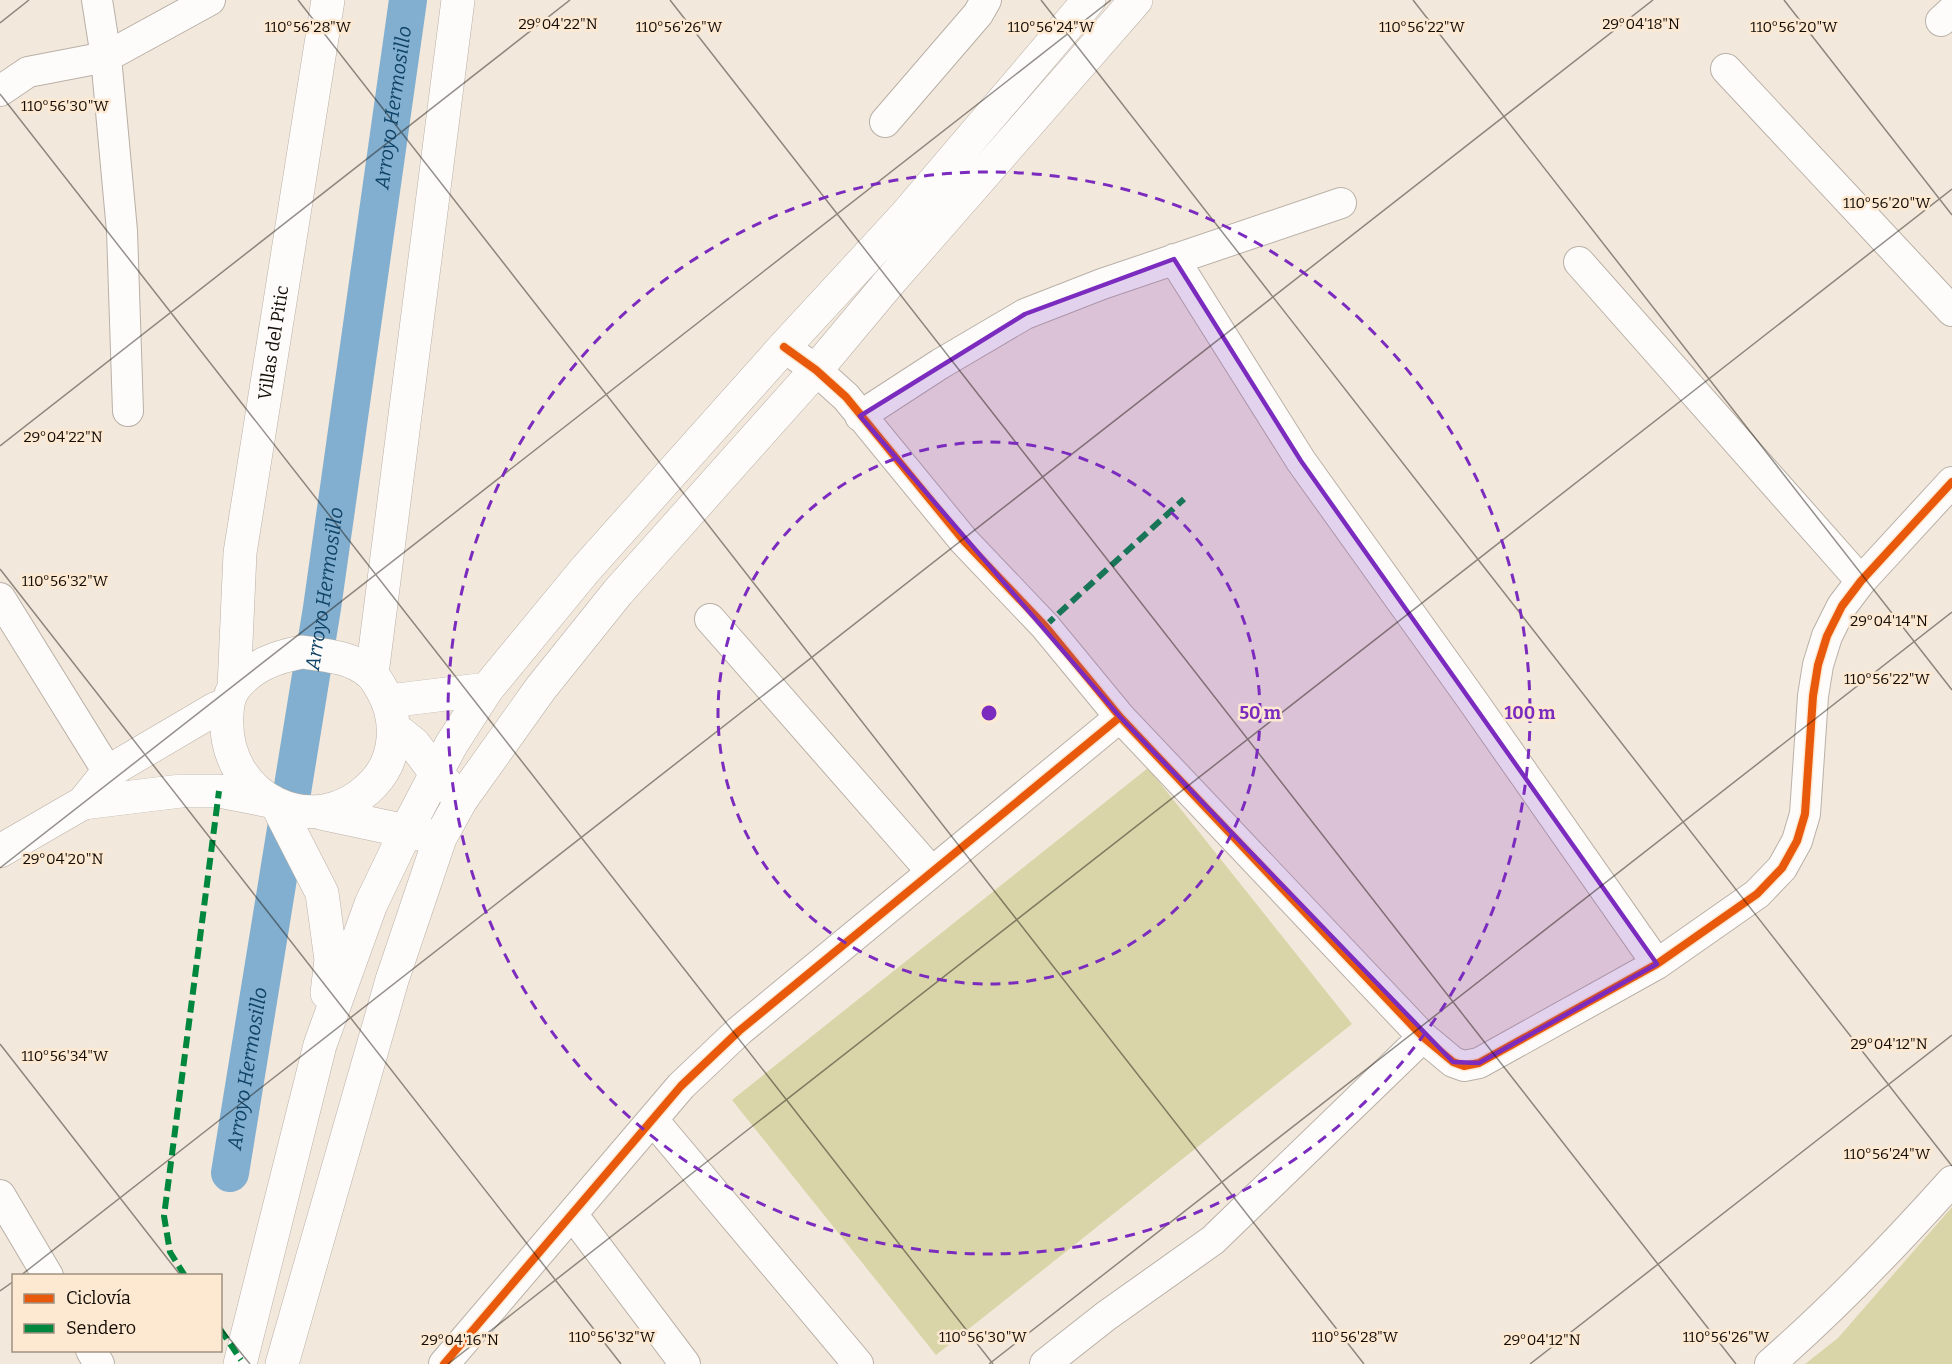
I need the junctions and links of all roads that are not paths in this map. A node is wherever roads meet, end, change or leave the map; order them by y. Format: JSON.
{"nodes":[{"id":1,"x":97,"y":0,"type":"edge"},
{"id":2,"x":210,"y":0,"type":"edge"},
{"id":3,"x":328,"y":0,"type":"edge"},
{"id":4,"x":458,"y":0,"type":"edge"},
{"id":5,"x":986,"y":0,"type":"edge"},
{"id":6,"x":1089,"y":0,"type":"edge"},
{"id":7,"x":1136,"y":0,"type":"edge"},
{"id":8,"x":106,"y":57,"type":"junction"},
{"id":9,"x":1726,"y":69,"type":"dead end"},
{"id":10,"x":14,"y":73,"type":"edge"},
{"id":11,"x":0,"y":91,"type":"edge"},
{"id":12,"x":885,"y":122,"type":"dead end"},
{"id":13,"x":1341,"y":203,"type":"dead end"},
{"id":14,"x":1174,"y":259,"type":"junction"},
{"id":15,"x":1579,"y":262,"type":"dead end"},
{"id":16,"x":1952,"y":311,"type":"edge"},
{"id":17,"x":784,"y":347,"type":"junction"},
{"id":18,"x":816,"y":370,"type":"junction"},
{"id":19,"x":128,"y":411,"type":"dead end"},
{"id":20,"x":860,"y":416,"type":"junction"},
{"id":21,"x":1952,"y":482,"type":"edge"},
{"id":22,"x":1861,"y":581,"type":"junction"},
{"id":23,"x":0,"y":598,"type":"edge"},
{"id":24,"x":710,"y":619,"type":"dead end"},
{"id":25,"x":372,"y":674,"type":"junction"},
{"id":26,"x":488,"y":689,"type":"junction"},
{"id":27,"x":230,"y":696,"type":"junction"},
{"id":28,"x":391,"y":715,"type":"junction"},
{"id":29,"x":1120,"y":717,"type":"junction"},
{"id":30,"x":108,"y":772,"type":"junction"},
{"id":31,"x":435,"y":772,"type":"junction"},
{"id":32,"x":461,"y":801,"type":"junction"},
{"id":33,"x":83,"y":803,"type":"junction"},
{"id":34,"x":291,"y":809,"type":"junction"},
{"id":35,"x":405,"y":831,"type":"junction"},
{"id":36,"x":440,"y":838,"type":"junction"},
{"id":37,"x":0,"y":851,"type":"edge"},
{"id":38,"x":931,"y":872,"type":"junction"},
{"id":39,"x":1657,"y":964,"type":"junction"},
{"id":40,"x":1423,"y":1037,"type":"junction"},
{"id":41,"x":320,"y":1045,"type":"junction"},
{"id":42,"x":653,"y":1120,"type":"junction"},
{"id":43,"x":1952,"y":1181,"type":"edge"},
{"id":44,"x":0,"y":1195,"type":"edge"},
{"id":45,"x":572,"y":1214,"type":"junction"},
{"id":46,"x":47,"y":1274,"type":"edge"},
{"id":47,"x":240,"y":1364,"type":"edge"},
{"id":48,"x":282,"y":1364,"type":"edge"},
{"id":49,"x":444,"y":1364,"type":"edge"},
{"id":50,"x":685,"y":1364,"type":"edge"},
{"id":51,"x":858,"y":1364,"type":"edge"},
{"id":52,"x":1045,"y":1364,"type":"edge"},
{"id":53,"x":1770,"y":1364,"type":"edge"}],
"edges":[{"from":1,"to":8,"type":"street"},
{"from":2,"to":8,"type":"street"},
{"from":3,"to":27,"type":"main road","name":"Villas del Pitic"},
{"from":4,"to":25,"type":"main road"},
{"from":5,"to":12,"type":"street"},
{"from":6,"to":17,"type":"main road"},
{"from":7,"to":18,"type":"main road"},
{"from":8,"to":10,"type":"street"},
{"from":8,"to":19,"type":"street"},
{"from":9,"to":16,"type":"street"},
{"from":10,"to":11,"type":"street"},
{"from":13,"to":14,"type":"street"},
{"from":14,"to":20,"type":"street"},
{"from":14,"to":39,"type":"street"},
{"from":15,"to":22,"type":"street"},
{"from":17,"to":18,"type":"street"},
{"from":17,"to":26,"type":"main road"},
{"from":18,"to":20,"type":"street"},
{"from":18,"to":32,"type":"main road"},
{"from":20,"to":29,"type":"street"},
{"from":21,"to":22,"type":"street"},
{"from":22,"to":39,"type":"street"},
{"from":23,"to":30,"type":"street"},
{"from":24,"to":38,"type":"street"},
{"from":25,"to":27,"type":"main road"},
{"from":25,"to":28,"type":"main road"},
{"from":26,"to":28,"type":"main road"},
{"from":26,"to":31,"type":"main road"},
{"from":27,"to":30,"type":"main road"},
{"from":27,"to":34,"type":"main road"},
{"from":28,"to":31,"type":"main road"},
{"from":28,"to":34,"type":"main road"},
{"from":29,"to":38,"type":"street"},
{"from":29,"to":40,"type":"street"},
{"from":30,"to":33,"type":"main road"},
{"from":31,"to":32,"type":"main road"},
{"from":31,"to":35,"type":"main road"},
{"from":32,"to":36,"type":"main road"},
{"from":33,"to":34,"type":"main road"},
{"from":33,"to":37,"type":"main road"},
{"from":34,"to":35,"type":"main road"},
{"from":34,"to":41,"type":"main road"},
{"from":35,"to":36,"type":"main road"},
{"from":35,"to":41,"type":"main road"},
{"from":36,"to":48,"type":"main road"},
{"from":38,"to":42,"type":"street"},
{"from":39,"to":40,"type":"street"},
{"from":40,"to":52,"type":"street"},
{"from":41,"to":47,"type":"main road"},
{"from":42,"to":45,"type":"street"},
{"from":42,"to":51,"type":"street"},
{"from":43,"to":53,"type":"street"},
{"from":44,"to":46,"type":"street"},
{"from":45,"to":49,"type":"street"},
{"from":45,"to":50,"type":"street"}]}
